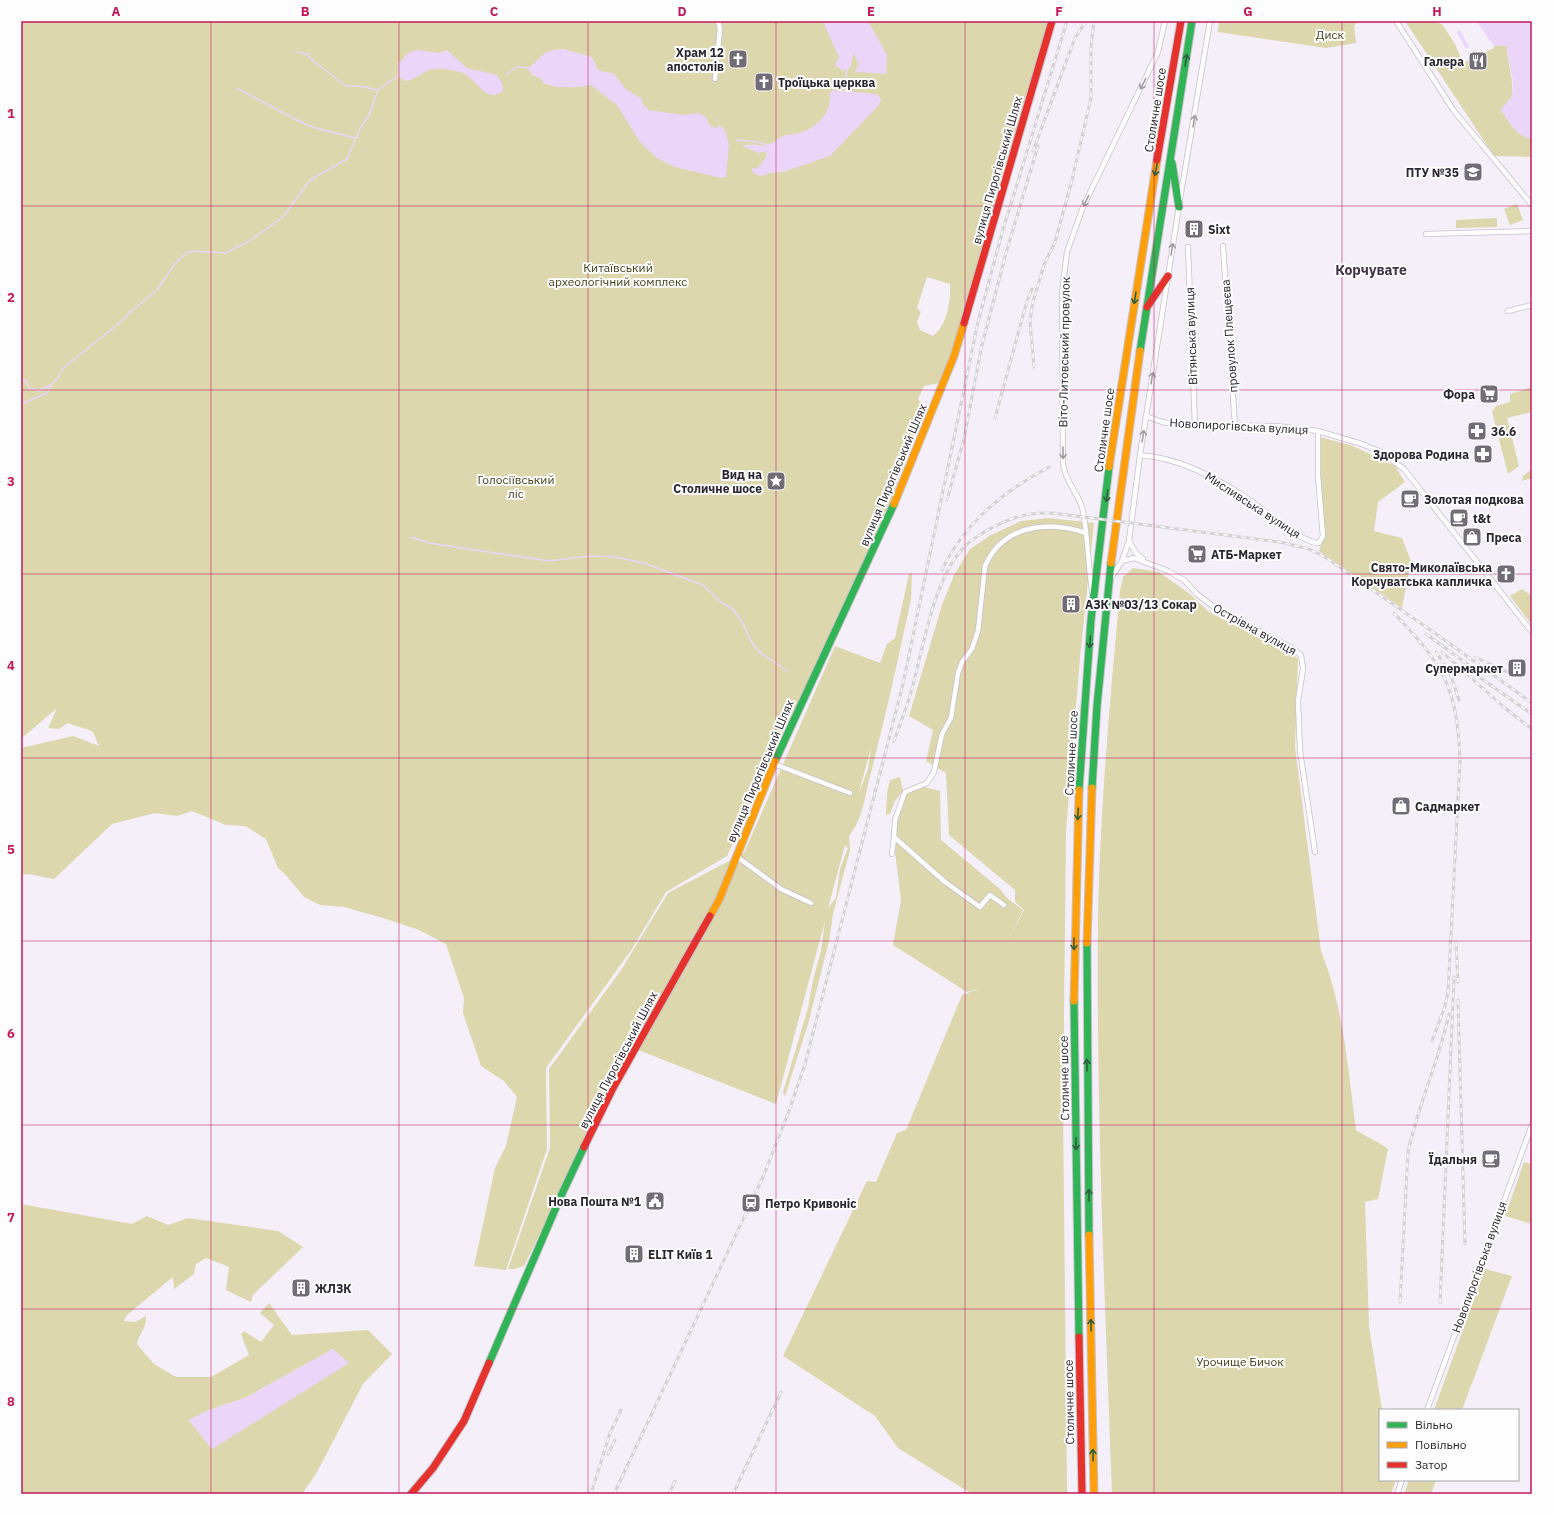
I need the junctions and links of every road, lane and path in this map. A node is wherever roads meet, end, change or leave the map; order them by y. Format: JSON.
{"nodes":[{"id":1,"x":718,"y":21,"type":"edge"},
{"id":2,"x":1052,"y":21,"type":"edge"},
{"id":3,"x":1165,"y":21,"type":"edge"},
{"id":4,"x":1181,"y":21,"type":"edge"},
{"id":5,"x":1192,"y":21,"type":"edge"},
{"id":6,"x":1210,"y":21,"type":"edge"},
{"id":7,"x":1396,"y":21,"type":"edge"},
{"id":8,"x":715,"y":79,"type":"dead end"},
{"id":9,"x":1171,"y":154,"type":"junction"},
{"id":10,"x":1532,"y":205,"type":"edge"},
{"id":11,"x":1179,"y":207,"type":"junction"},
{"id":12,"x":1532,"y":231,"type":"edge"},
{"id":13,"x":1426,"y":234,"type":"dead end"},
{"id":14,"x":1223,"y":246,"type":"dead end"},
{"id":15,"x":1188,"y":247,"type":"dead end"},
{"id":16,"x":1168,"y":276,"type":"junction"},
{"id":17,"x":1532,"y":305,"type":"edge"},
{"id":18,"x":1146,"y":309,"type":"junction"},
{"id":19,"x":1508,"y":311,"type":"dead end"},
{"id":20,"x":1146,"y":416,"type":"junction"},
{"id":21,"x":1195,"y":426,"type":"junction"},
{"id":22,"x":1234,"y":426,"type":"junction"},
{"id":23,"x":1318,"y":430,"type":"junction"},
{"id":24,"x":1140,"y":455,"type":"junction"},
{"id":25,"x":1086,"y":533,"type":"junction"},
{"id":26,"x":1129,"y":541,"type":"junction"},
{"id":27,"x":1122,"y":561,"type":"junction"},
{"id":28,"x":1144,"y":561,"type":"junction"},
{"id":29,"x":1109,"y":581,"type":"junction"},
{"id":30,"x":1093,"y":603,"type":"junction"},
{"id":31,"x":1532,"y":632,"type":"edge"},
{"id":32,"x":774,"y":764,"type":"junction"},
{"id":33,"x":850,"y":793,"type":"dead end"},
{"id":34,"x":894,"y":837,"type":"junction"},
{"id":35,"x":1315,"y":852,"type":"dead end"},
{"id":36,"x":892,"y":854,"type":"dead end"},
{"id":37,"x":736,"y":856,"type":"junction"},
{"id":38,"x":811,"y":903,"type":"dead end"},
{"id":39,"x":1004,"y":905,"type":"dead end"},
{"id":40,"x":1532,"y":1125,"type":"edge"},
{"id":41,"x":1427,"y":1409,"type":"edge"},
{"id":42,"x":1402,"y":1481,"type":"edge"},
{"id":43,"x":411,"y":1494,"type":"edge"},
{"id":44,"x":1082,"y":1494,"type":"edge"},
{"id":45,"x":1094,"y":1494,"type":"edge"},
{"id":46,"x":1396,"y":1494,"type":"edge"}],
"edges":[{"from":1,"to":8,"type":"street"},
{"from":2,"to":32,"type":"main road","name":"вулиця Пирогівський Шлях"},
{"from":3,"to":25,"type":"street","name":"Віто-Литовський провулок","one_way":true},
{"from":4,"to":30,"type":"main road","name":"Столичне шосе","one_way":true},
{"from":9,"to":5,"type":"main road","name":"Столичне шосе","one_way":true},
{"from":11,"to":6,"type":"street","one_way":true},
{"from":7,"to":10,"type":"street"},
{"from":9,"to":11,"type":"main road"},
{"from":9,"to":18,"type":"main road","name":"Столичне шосе"},
{"from":16,"to":11,"type":"street","one_way":true},
{"from":12,"to":13,"type":"street"},
{"from":14,"to":22,"type":"street","name":"провулок Плещеєва"},
{"from":15,"to":21,"type":"street","name":"Вітянська вулиця"},
{"from":16,"to":18,"type":"main road"},
{"from":20,"to":16,"type":"street","one_way":true},
{"from":17,"to":19,"type":"street"},
{"from":18,"to":29,"type":"main road","name":"Столичне шосе"},
{"from":20,"to":21,"type":"street","name":"Новопирогівська вулиця"},
{"from":24,"to":20,"type":"street","one_way":true},
{"from":21,"to":22,"type":"street","name":"Новопирогівська вулиця"},
{"from":22,"to":23,"type":"street","name":"Новопирогівська вулиця"},
{"from":23,"to":24,"type":"street","name":"Мисливська вулиця"},
{"from":23,"to":31,"type":"street","name":"Новопирогівська вулиця"},
{"from":24,"to":26,"type":"street"},
{"from":25,"to":30,"type":"street","name":"Віто-Литовський провулок"},
{"from":25,"to":34,"type":"street"},
{"from":26,"to":27,"type":"street"},
{"from":26,"to":28,"type":"street","name":"Острівна вулиця"},
{"from":27,"to":28,"type":"street","name":"Острівна вулиця"},
{"from":27,"to":29,"type":"street"},
{"from":28,"to":35,"type":"street","name":"Острівна вулиця"},
{"from":45,"to":29,"type":"main road","name":"Столичне шосе","one_way":true},
{"from":30,"to":44,"type":"main road","name":"Столичне шосе","one_way":true},
{"from":32,"to":33,"type":"street"},
{"from":32,"to":37,"type":"main road","name":"вулиця Пирогівський Шлях"},
{"from":34,"to":36,"type":"street"},
{"from":34,"to":39,"type":"street"},
{"from":37,"to":38,"type":"street"},
{"from":37,"to":43,"type":"main road","name":"вулиця Пирогівський Шлях"},
{"from":40,"to":41,"type":"street","name":"Новопирогівська вулиця"},
{"from":42,"to":46,"type":"street"}]}
